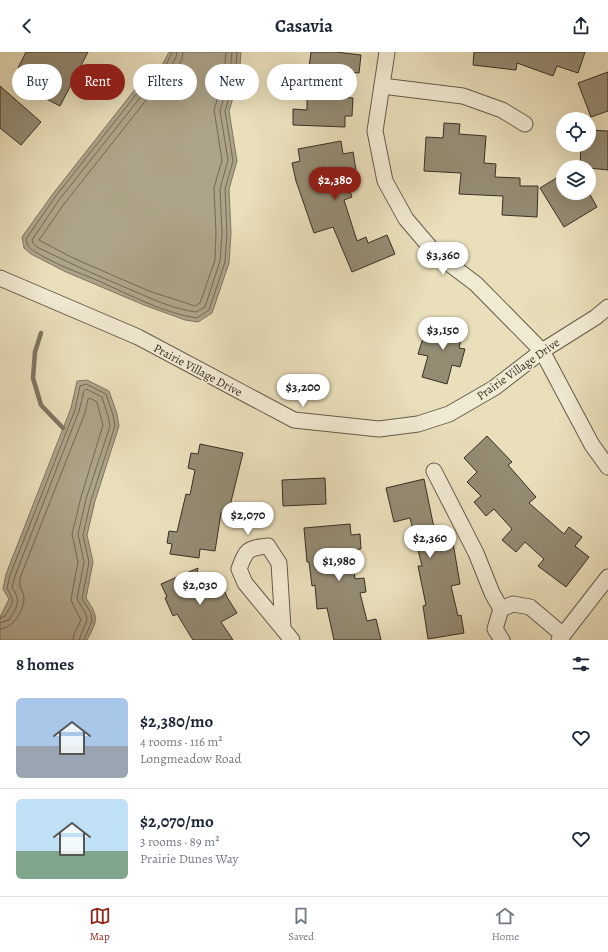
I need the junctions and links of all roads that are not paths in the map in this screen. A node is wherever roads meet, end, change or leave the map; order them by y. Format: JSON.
{"nodes":[{"id":1,"x":386,"y":52,"type":"edge"},
{"id":2,"x":382,"y":86,"type":"junction"},
{"id":3,"x":525,"y":124,"type":"dead end"},
{"id":4,"x":0,"y":278,"type":"edge"},
{"id":5,"x":608,"y":307,"type":"edge"},
{"id":6,"x":542,"y":351,"type":"junction"},
{"id":7,"x":608,"y":467,"type":"edge"},
{"id":8,"x":434,"y":471,"type":"dead end"},
{"id":9,"x":608,"y":577,"type":"edge"},
{"id":10,"x":501,"y":609,"type":"junction"},
{"id":11,"x":287,"y":634,"type":"edge"},
{"id":12,"x":561,"y":637,"type":"edge"},
{"id":13,"x":502,"y":640,"type":"edge"}],
"edges":[{"from":1,"to":2,"type":"street"},
{"from":2,"to":3,"type":"street"},
{"from":2,"to":6,"type":"street"},
{"from":4,"to":6,"type":"street","name":"Prairie Village Drive"},
{"from":5,"to":6,"type":"street","name":"Prairie Village Drive"},
{"from":6,"to":7,"type":"street"},
{"from":8,"to":10,"type":"street"},
{"from":9,"to":12,"type":"street"},
{"from":10,"to":12,"type":"street"},
{"from":10,"to":13,"type":"street"},
{"from":11,"to":11,"type":"street"}]}
